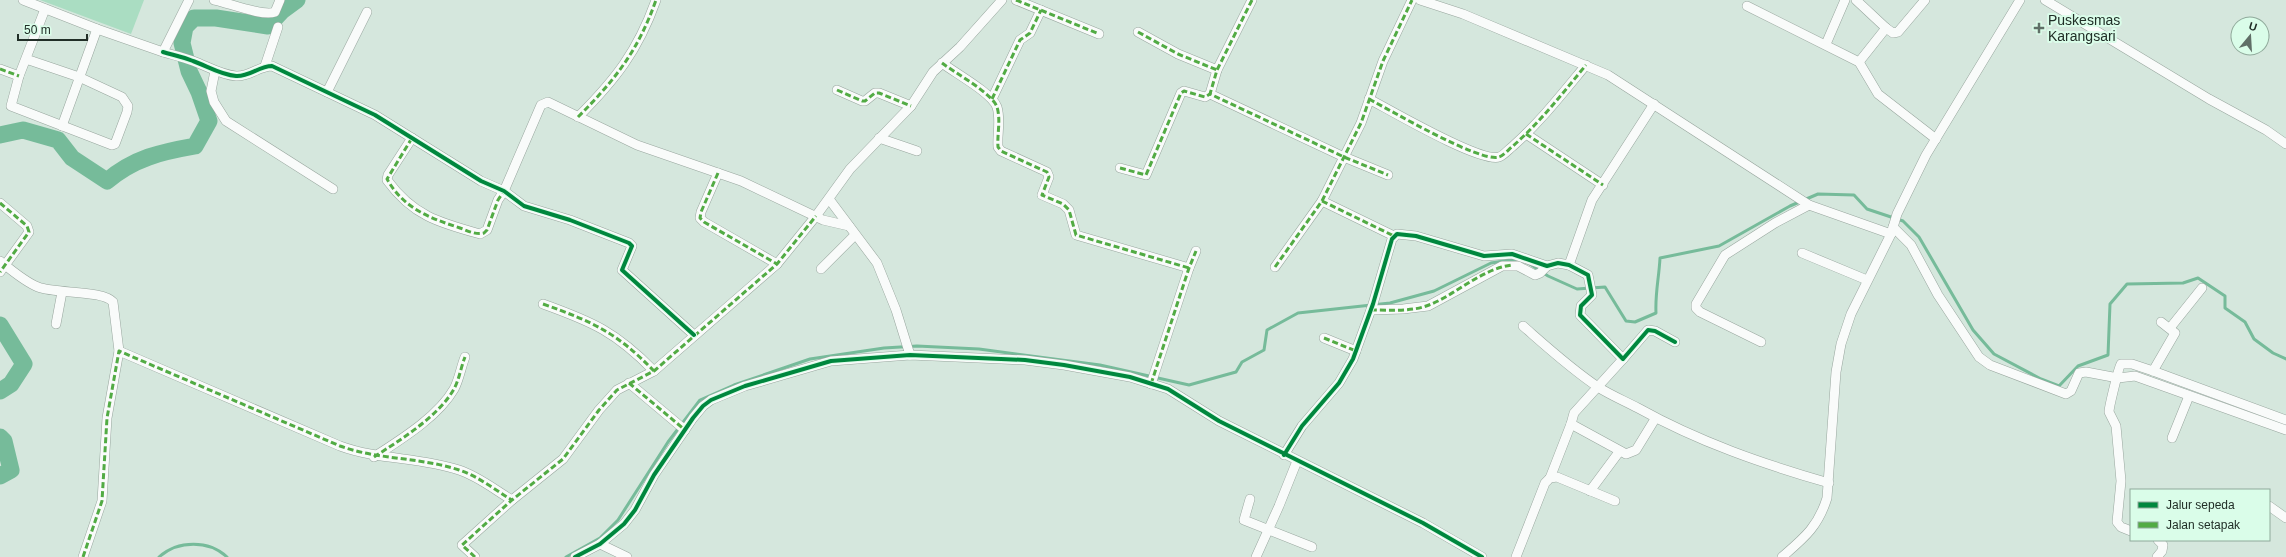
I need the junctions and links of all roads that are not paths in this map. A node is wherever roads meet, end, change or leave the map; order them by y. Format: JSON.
{"nodes":[{"id":1,"x":22,"y":0,"type":"edge"},
{"id":2,"x":189,"y":0,"type":"edge"},
{"id":3,"x":214,"y":0,"type":"edge"},
{"id":4,"x":280,"y":0,"type":"edge"},
{"id":5,"x":656,"y":0,"type":"edge"},
{"id":6,"x":1002,"y":0,"type":"edge"},
{"id":7,"x":1016,"y":0,"type":"edge"},
{"id":8,"x":1252,"y":0,"type":"edge"},
{"id":9,"x":1412,"y":0,"type":"edge"},
{"id":10,"x":1420,"y":0,"type":"edge"},
{"id":11,"x":1845,"y":0,"type":"edge"},
{"id":12,"x":1856,"y":0,"type":"edge"},
{"id":13,"x":1925,"y":0,"type":"edge"},
{"id":14,"x":2020,"y":0,"type":"edge"},
{"id":15,"x":2045,"y":0,"type":"edge"},
{"id":16,"x":235,"y":2,"type":"edge"},
{"id":17,"x":1747,"y":6,"type":"dead end"},
{"id":18,"x":45,"y":9,"type":"junction"},
{"id":19,"x":1042,"y":10,"type":"junction"},
{"id":20,"x":367,"y":12,"type":"dead end"},
{"id":21,"x":278,"y":27,"type":"dead end"},
{"id":22,"x":1886,"y":28,"type":"junction"},
{"id":23,"x":97,"y":29,"type":"junction"},
{"id":24,"x":1138,"y":32,"type":"dead end"},
{"id":25,"x":1099,"y":34,"type":"dead end"},
{"id":26,"x":1826,"y":44,"type":"junction"},
{"id":27,"x":167,"y":53,"type":"junction"},
{"id":28,"x":26,"y":59,"type":"junction"},
{"id":29,"x":1859,"y":62,"type":"junction"},
{"id":30,"x":942,"y":63,"type":"junction"},
{"id":31,"x":1586,"y":65,"type":"junction"},
{"id":32,"x":265,"y":66,"type":"junction"},
{"id":33,"x":0,"y":69,"type":"edge"},
{"id":34,"x":1217,"y":70,"type":"junction"},
{"id":35,"x":215,"y":71,"type":"junction"},
{"id":36,"x":19,"y":76,"type":"junction"},
{"id":37,"x":79,"y":77,"type":"junction"},
{"id":38,"x":837,"y":90,"type":"dead end"},
{"id":39,"x":327,"y":92,"type":"junction"},
{"id":40,"x":1210,"y":94,"type":"junction"},
{"id":41,"x":992,"y":99,"type":"junction"},
{"id":42,"x":1369,"y":99,"type":"junction"},
{"id":43,"x":1654,"y":104,"type":"junction"},
{"id":44,"x":911,"y":106,"type":"junction"},
{"id":45,"x":578,"y":117,"type":"junction"},
{"id":46,"x":62,"y":126,"type":"junction"},
{"id":47,"x":1526,"y":134,"type":"junction"},
{"id":48,"x":412,"y":138,"type":"junction"},
{"id":49,"x":879,"y":138,"type":"junction"},
{"id":50,"x":1936,"y":139,"type":"junction"},
{"id":51,"x":2286,"y":144,"type":"edge"},
{"id":52,"x":917,"y":151,"type":"dead end"},
{"id":53,"x":1344,"y":157,"type":"junction"},
{"id":54,"x":1120,"y":168,"type":"dead end"},
{"id":55,"x":718,"y":173,"type":"junction"},
{"id":56,"x":1388,"y":175,"type":"dead end"},
{"id":57,"x":1603,"y":185,"type":"junction"},
{"id":58,"x":333,"y":189,"type":"dead end"},
{"id":59,"x":504,"y":191,"type":"junction"},
{"id":60,"x":829,"y":199,"type":"junction"},
{"id":61,"x":1322,"y":201,"type":"junction"},
{"id":62,"x":0,"y":203,"type":"edge"},
{"id":63,"x":1808,"y":204,"type":"junction"},
{"id":64,"x":816,"y":216,"type":"junction"},
{"id":65,"x":1894,"y":224,"type":"junction"},
{"id":66,"x":849,"y":226,"type":"junction"},
{"id":67,"x":855,"y":235,"type":"junction"},
{"id":68,"x":1394,"y":236,"type":"junction"},
{"id":69,"x":1196,"y":251,"type":"dead end"},
{"id":70,"x":1802,"y":253,"type":"dead end"},
{"id":71,"x":1512,"y":260,"type":"junction"},
{"id":72,"x":777,"y":264,"type":"junction"},
{"id":73,"x":1569,"y":265,"type":"junction"},
{"id":74,"x":2,"y":266,"type":"edge"},
{"id":75,"x":1189,"y":268,"type":"junction"},
{"id":76,"x":1275,"y":268,"type":"dead end"},
{"id":77,"x":821,"y":269,"type":"dead end"},
{"id":78,"x":1867,"y":280,"type":"junction"},
{"id":79,"x":2202,"y":288,"type":"dead end"},
{"id":80,"x":62,"y":292,"type":"junction"},
{"id":81,"x":543,"y":304,"type":"dead end"},
{"id":82,"x":1372,"y":308,"type":"junction"},
{"id":83,"x":2161,"y":322,"type":"dead end"},
{"id":84,"x":56,"y":324,"type":"dead end"},
{"id":85,"x":1523,"y":326,"type":"dead end"},
{"id":86,"x":2170,"y":328,"type":"junction"},
{"id":87,"x":694,"y":335,"type":"junction"},
{"id":88,"x":1324,"y":338,"type":"dead end"},
{"id":89,"x":1675,"y":342,"type":"dead end"},
{"id":90,"x":1761,"y":342,"type":"dead end"},
{"id":91,"x":119,"y":351,"type":"junction"},
{"id":92,"x":1356,"y":351,"type":"junction"},
{"id":93,"x":909,"y":353,"type":"junction"},
{"id":94,"x":465,"y":357,"type":"dead end"},
{"id":95,"x":1623,"y":358,"type":"junction"},
{"id":96,"x":654,"y":371,"type":"junction"},
{"id":97,"x":2153,"y":371,"type":"junction"},
{"id":98,"x":1152,"y":378,"type":"junction"},
{"id":99,"x":2114,"y":378,"type":"junction"},
{"id":100,"x":629,"y":383,"type":"junction"},
{"id":101,"x":1598,"y":387,"type":"junction"},
{"id":102,"x":2185,"y":390,"type":"junction"},
{"id":103,"x":1655,"y":419,"type":"junction"},
{"id":104,"x":2286,"y":420,"type":"edge"},
{"id":105,"x":1571,"y":424,"type":"junction"},
{"id":106,"x":681,"y":427,"type":"junction"},
{"id":107,"x":2286,"y":430,"type":"edge"},
{"id":108,"x":2172,"y":438,"type":"dead end"},
{"id":109,"x":1619,"y":452,"type":"junction"},
{"id":110,"x":1284,"y":454,"type":"junction"},
{"id":111,"x":374,"y":456,"type":"junction"},
{"id":112,"x":1297,"y":461,"type":"junction"},
{"id":113,"x":1550,"y":478,"type":"junction"},
{"id":114,"x":1829,"y":483,"type":"junction"},
{"id":115,"x":1590,"y":491,"type":"junction"},
{"id":116,"x":1250,"y":499,"type":"dead end"},
{"id":117,"x":512,"y":500,"type":"junction"},
{"id":118,"x":1615,"y":501,"type":"dead end"},
{"id":119,"x":2270,"y":507,"type":"edge"},
{"id":120,"x":2286,"y":518,"type":"edge"},
{"id":121,"x":1268,"y":528,"type":"junction"},
{"id":122,"x":2130,"y":531,"type":"edge"},
{"id":123,"x":2159,"y":541,"type":"edge"},
{"id":124,"x":600,"y":544,"type":"junction"},
{"id":125,"x":1312,"y":548,"type":"dead end"},
{"id":126,"x":83,"y":557,"type":"edge"},
{"id":127,"x":475,"y":557,"type":"edge"},
{"id":128,"x":576,"y":557,"type":"edge"},
{"id":129,"x":627,"y":557,"type":"edge"},
{"id":130,"x":1256,"y":557,"type":"edge"},
{"id":131,"x":1482,"y":557,"type":"edge"},
{"id":132,"x":1516,"y":557,"type":"edge"},
{"id":133,"x":1782,"y":557,"type":"edge"},
{"id":134,"x":2157,"y":557,"type":"edge"}],
"edges":[{"from":1,"to":18,"type":"street"},
{"from":2,"to":27,"type":"street"},
{"from":3,"to":16,"type":"street"},
{"from":4,"to":16,"type":"street"},
{"from":5,"to":45,"type":"street"},
{"from":6,"to":30,"type":"street"},
{"from":7,"to":19,"type":"street"},
{"from":8,"to":34,"type":"street"},
{"from":9,"to":42,"type":"street"},
{"from":10,"to":31,"type":"street"},
{"from":11,"to":26,"type":"street"},
{"from":12,"to":22,"type":"street"},
{"from":13,"to":22,"type":"street"},
{"from":14,"to":50,"type":"street"},
{"from":15,"to":51,"type":"street"},
{"from":17,"to":26,"type":"street"},
{"from":18,"to":23,"type":"street"},
{"from":18,"to":28,"type":"street"},
{"from":19,"to":25,"type":"street"},
{"from":19,"to":41,"type":"street"},
{"from":20,"to":39,"type":"street"},
{"from":21,"to":32,"type":"street"},
{"from":22,"to":29,"type":"street"},
{"from":23,"to":27,"type":"street"},
{"from":23,"to":37,"type":"street"},
{"from":24,"to":34,"type":"street"},
{"from":26,"to":29,"type":"street"},
{"from":27,"to":35,"type":"street"},
{"from":28,"to":36,"type":"street"},
{"from":28,"to":37,"type":"street"},
{"from":29,"to":50,"type":"street"},
{"from":30,"to":41,"type":"street"},
{"from":30,"to":44,"type":"street"},
{"from":31,"to":43,"type":"street"},
{"from":31,"to":47,"type":"street"},
{"from":32,"to":35,"type":"street"},
{"from":32,"to":39,"type":"street"},
{"from":33,"to":36,"type":"street"},
{"from":34,"to":40,"type":"street"},
{"from":35,"to":58,"type":"street"},
{"from":36,"to":46,"type":"street"},
{"from":37,"to":46,"type":"street"},
{"from":37,"to":46,"type":"street"},
{"from":38,"to":44,"type":"street"},
{"from":39,"to":48,"type":"street"},
{"from":40,"to":53,"type":"street"},
{"from":40,"to":54,"type":"street"},
{"from":41,"to":75,"type":"street"},
{"from":42,"to":47,"type":"street"},
{"from":42,"to":53,"type":"street"},
{"from":43,"to":57,"type":"street"},
{"from":43,"to":63,"type":"street"},
{"from":44,"to":49,"type":"street"},
{"from":45,"to":55,"type":"street"},
{"from":45,"to":59,"type":"street"},
{"from":47,"to":57,"type":"street"},
{"from":48,"to":59,"type":"street"},
{"from":48,"to":59,"type":"street"},
{"from":49,"to":52,"type":"street"},
{"from":49,"to":60,"type":"street"},
{"from":50,"to":65,"type":"street"},
{"from":53,"to":56,"type":"street"},
{"from":53,"to":61,"type":"street"},
{"from":55,"to":64,"type":"street"},
{"from":55,"to":72,"type":"street"},
{"from":57,"to":73,"type":"street"},
{"from":59,"to":87,"type":"street"},
{"from":60,"to":64,"type":"street"},
{"from":60,"to":66,"type":"street"},
{"from":61,"to":68,"type":"street"},
{"from":61,"to":76,"type":"street"},
{"from":62,"to":74,"type":"street"},
{"from":63,"to":65,"type":"street"},
{"from":63,"to":90,"type":"street"},
{"from":64,"to":66,"type":"street"},
{"from":64,"to":72,"type":"street"},
{"from":65,"to":78,"type":"street"},
{"from":65,"to":99,"type":"street"},
{"from":66,"to":67,"type":"street"},
{"from":67,"to":77,"type":"street"},
{"from":67,"to":93,"type":"street"},
{"from":68,"to":71,"type":"street"},
{"from":68,"to":82,"type":"street"},
{"from":69,"to":75,"type":"street"},
{"from":70,"to":78,"type":"street"},
{"from":71,"to":73,"type":"street"},
{"from":71,"to":82,"type":"street"},
{"from":72,"to":87,"type":"street"},
{"from":73,"to":95,"type":"street"},
{"from":74,"to":80,"type":"street"},
{"from":75,"to":98,"type":"street"},
{"from":78,"to":114,"type":"street"},
{"from":79,"to":86,"type":"street"},
{"from":80,"to":84,"type":"street"},
{"from":80,"to":91,"type":"street"},
{"from":81,"to":96,"type":"street"},
{"from":82,"to":92,"type":"street"},
{"from":83,"to":86,"type":"street"},
{"from":85,"to":101,"type":"street"},
{"from":86,"to":97,"type":"street"},
{"from":87,"to":96,"type":"street"},
{"from":88,"to":92,"type":"street"},
{"from":89,"to":95,"type":"street"},
{"from":91,"to":111,"type":"street"},
{"from":91,"to":126,"type":"street"},
{"from":92,"to":110,"type":"street"},
{"from":93,"to":98,"type":"street"},
{"from":93,"to":106,"type":"street"},
{"from":94,"to":111,"type":"street"},
{"from":95,"to":101,"type":"street"},
{"from":96,"to":100,"type":"street"},
{"from":97,"to":99,"type":"street"},
{"from":97,"to":102,"type":"street"},
{"from":98,"to":110,"type":"street"},
{"from":99,"to":102,"type":"street"},
{"from":99,"to":122,"type":"street"},
{"from":100,"to":106,"type":"street"},
{"from":100,"to":117,"type":"street"},
{"from":101,"to":103,"type":"street"},
{"from":101,"to":105,"type":"street"},
{"from":102,"to":104,"type":"street"},
{"from":102,"to":107,"type":"street"},
{"from":102,"to":108,"type":"street"},
{"from":103,"to":109,"type":"street"},
{"from":103,"to":114,"type":"street"},
{"from":105,"to":109,"type":"street"},
{"from":105,"to":113,"type":"street"},
{"from":106,"to":124,"type":"street"},
{"from":109,"to":115,"type":"street"},
{"from":110,"to":112,"type":"street"},
{"from":111,"to":117,"type":"street"},
{"from":112,"to":121,"type":"street"},
{"from":112,"to":131,"type":"street"},
{"from":113,"to":115,"type":"street"},
{"from":113,"to":132,"type":"street"},
{"from":114,"to":133,"type":"street"},
{"from":115,"to":118,"type":"street"},
{"from":116,"to":121,"type":"street"},
{"from":117,"to":127,"type":"street"},
{"from":119,"to":120,"type":"street"},
{"from":121,"to":125,"type":"street"},
{"from":121,"to":130,"type":"street"},
{"from":123,"to":134,"type":"street"},
{"from":124,"to":128,"type":"street"},
{"from":124,"to":129,"type":"street"}]}
